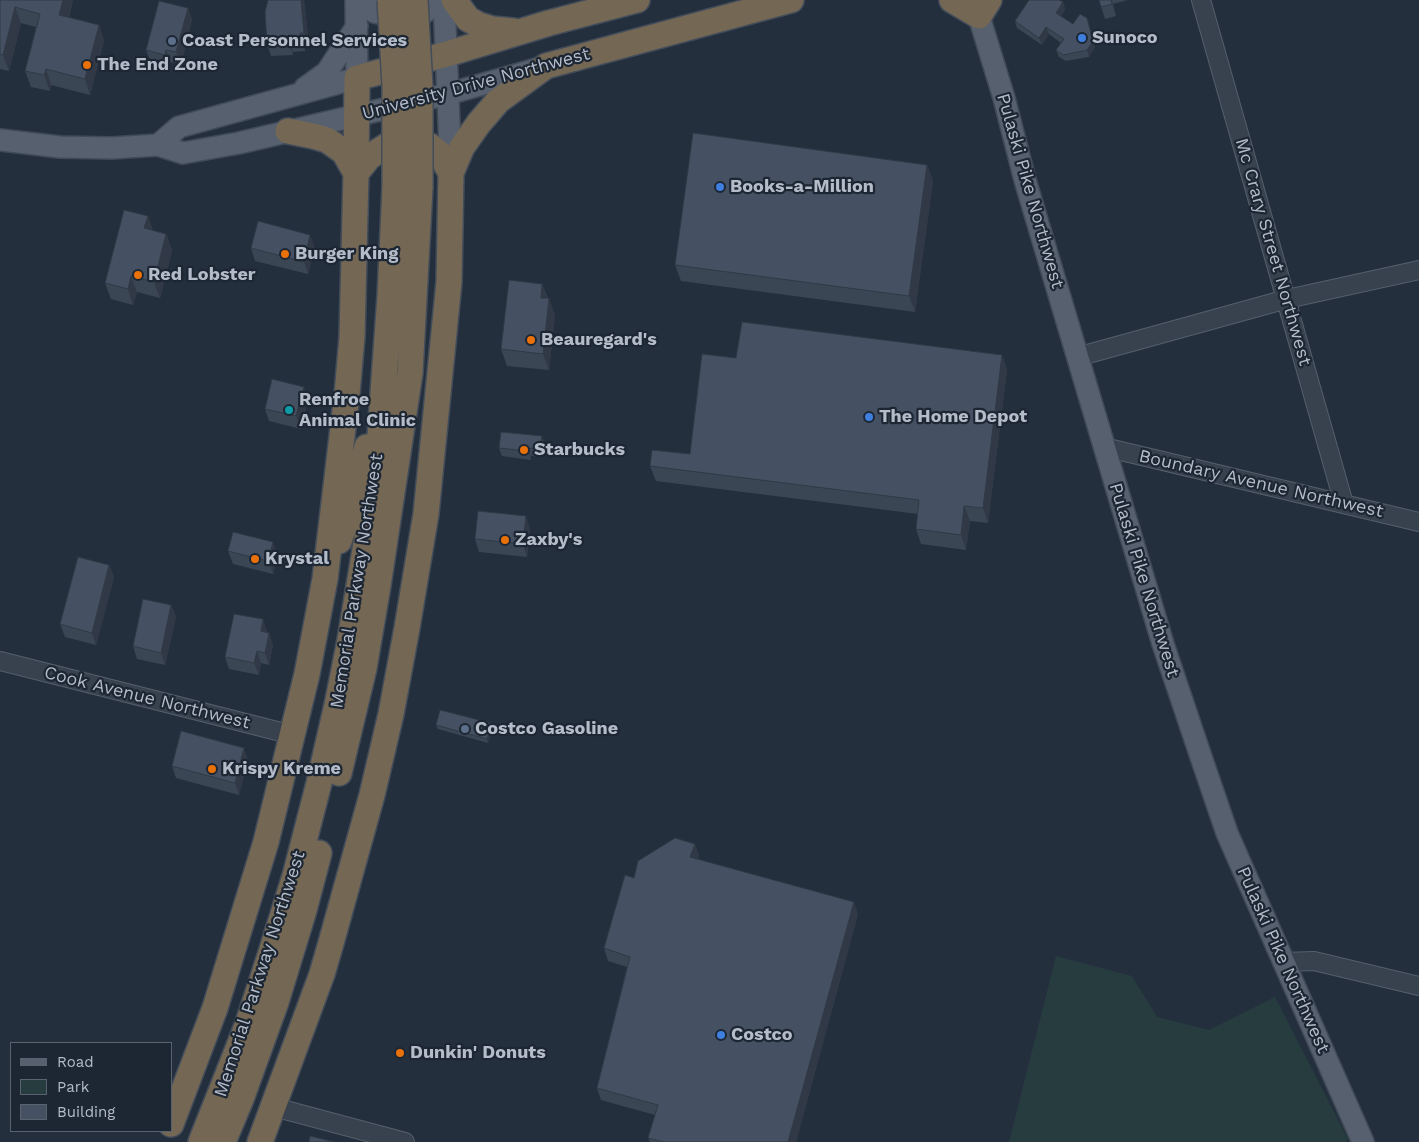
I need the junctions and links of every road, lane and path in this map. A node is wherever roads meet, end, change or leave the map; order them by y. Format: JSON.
{"nodes":[{"id":1,"x":356,"y":0,"type":"edge"},
{"id":2,"x":363,"y":0,"type":"edge"},
{"id":3,"x":390,"y":0,"type":"edge"},
{"id":4,"x":415,"y":0,"type":"edge"},
{"id":5,"x":437,"y":0,"type":"edge"},
{"id":6,"x":444,"y":0,"type":"edge"},
{"id":7,"x":454,"y":0,"type":"edge"},
{"id":8,"x":637,"y":0,"type":"edge"},
{"id":9,"x":791,"y":0,"type":"edge"},
{"id":10,"x":952,"y":0,"type":"edge"},
{"id":11,"x":1201,"y":0,"type":"edge"},
{"id":12,"x":981,"y":5,"type":"edge"},
{"id":13,"x":357,"y":26,"type":"junction"},
{"id":14,"x":526,"y":30,"type":"junction"},
{"id":15,"x":447,"y":54,"type":"junction"},
{"id":16,"x":546,"y":66,"type":"junction"},
{"id":17,"x":357,"y":78,"type":"junction"},
{"id":18,"x":448,"y":94,"type":"junction"},
{"id":19,"x":294,"y":96,"type":"junction"},
{"id":20,"x":356,"y":116,"type":"junction"},
{"id":21,"x":288,"y":132,"type":"junction"},
{"id":22,"x":0,"y":140,"type":"edge"},
{"id":23,"x":158,"y":145,"type":"junction"},
{"id":24,"x":356,"y":173,"type":"junction"},
{"id":25,"x":451,"y":173,"type":"junction"},
{"id":26,"x":1419,"y":270,"type":"edge"},
{"id":27,"x":1287,"y":299,"type":"junction"},
{"id":28,"x":1077,"y":358,"type":"junction"},
{"id":29,"x":385,"y":364,"type":"junction"},
{"id":30,"x":410,"y":373,"type":"junction"},
{"id":31,"x":1104,"y":447,"type":"junction"},
{"id":32,"x":1344,"y":504,"type":"junction"},
{"id":33,"x":1419,"y":522,"type":"edge"},
{"id":34,"x":421,"y":545,"type":"junction"},
{"id":35,"x":325,"y":579,"type":"junction"},
{"id":36,"x":0,"y":661,"type":"edge"},
{"id":37,"x":293,"y":735,"type":"junction"},
{"id":38,"x":1284,"y":962,"type":"junction"},
{"id":39,"x":1419,"y":986,"type":"edge"},
{"id":40,"x":274,"y":1106,"type":"junction"},
{"id":41,"x":172,"y":1121,"type":"edge"},
{"id":42,"x":201,"y":1142,"type":"edge"},
{"id":43,"x":223,"y":1142,"type":"edge"},
{"id":44,"x":260,"y":1142,"type":"edge"},
{"id":45,"x":405,"y":1142,"type":"edge"},
{"id":46,"x":1363,"y":1142,"type":"edge"}],
"edges":[{"from":1,"to":13,"type":"main road"},
{"from":2,"to":5,"type":"main road"},
{"from":3,"to":29,"type":"highway","name":"Memorial Parkway Northwest","bridge":true},
{"from":4,"to":30,"type":"highway","name":"Memorial Parkway Northwest","bridge":true},
{"from":6,"to":15,"type":"main road"},
{"from":7,"to":14,"type":"highway"},
{"from":8,"to":14,"type":"highway","name":"University Drive Northwest"},
{"from":9,"to":16,"type":"highway","name":"University Drive Northwest"},
{"from":10,"to":12,"type":"highway"},
{"from":11,"to":27,"type":"street","name":"Mc Crary Street Northwest"},
{"from":12,"to":28,"type":"main road","name":"Pulaski Pike Northwest"},
{"from":13,"to":17,"type":"main road"},
{"from":13,"to":19,"type":"main road"},
{"from":14,"to":15,"type":"highway","name":"University Drive Northwest"},
{"from":15,"to":17,"type":"highway","name":"University Drive Northwest"},
{"from":15,"to":18,"type":"main road"},
{"from":16,"to":18,"type":"main road","name":"University Drive Northwest"},
{"from":16,"to":25,"type":"highway"},
{"from":17,"to":19,"type":"main road","name":"University Drive Northwest"},
{"from":17,"to":20,"type":"highway"},
{"from":18,"to":20,"type":"main road","name":"University Drive Northwest"},
{"from":18,"to":25,"type":"main road"},
{"from":19,"to":23,"type":"main road","name":"University Drive Northwest"},
{"from":20,"to":21,"type":"main road","name":"University Drive Northwest"},
{"from":20,"to":24,"type":"highway"},
{"from":21,"to":23,"type":"main road","name":"University Drive Northwest"},
{"from":21,"to":24,"type":"highway"},
{"from":22,"to":23,"type":"main road","name":"University Drive Northwest"},
{"from":24,"to":25,"type":"highway"},
{"from":24,"to":35,"type":"highway"},
{"from":25,"to":34,"type":"highway"},
{"from":26,"to":27,"type":"street"},
{"from":27,"to":28,"type":"street"},
{"from":27,"to":32,"type":"street","name":"Mc Crary Street Northwest"},
{"from":28,"to":31,"type":"main road","name":"Pulaski Pike Northwest"},
{"from":29,"to":35,"type":"highway"},
{"from":29,"to":42,"type":"highway","name":"Memorial Parkway Northwest"},
{"from":30,"to":34,"type":"highway"},
{"from":30,"to":43,"type":"highway","name":"Memorial Parkway Northwest"},
{"from":31,"to":32,"type":"street","name":"Boundary Avenue Northwest"},
{"from":31,"to":38,"type":"main road","name":"Pulaski Pike Northwest"},
{"from":32,"to":33,"type":"street","name":"Boundary Avenue Northwest"},
{"from":34,"to":40,"type":"highway"},
{"from":35,"to":37,"type":"highway"},
{"from":36,"to":37,"type":"street","name":"Cook Avenue Northwest"},
{"from":37,"to":41,"type":"highway"},
{"from":38,"to":39,"type":"street"},
{"from":38,"to":46,"type":"main road","name":"Pulaski Pike Northwest"},
{"from":40,"to":44,"type":"highway"},
{"from":40,"to":45,"type":"street"}]}
